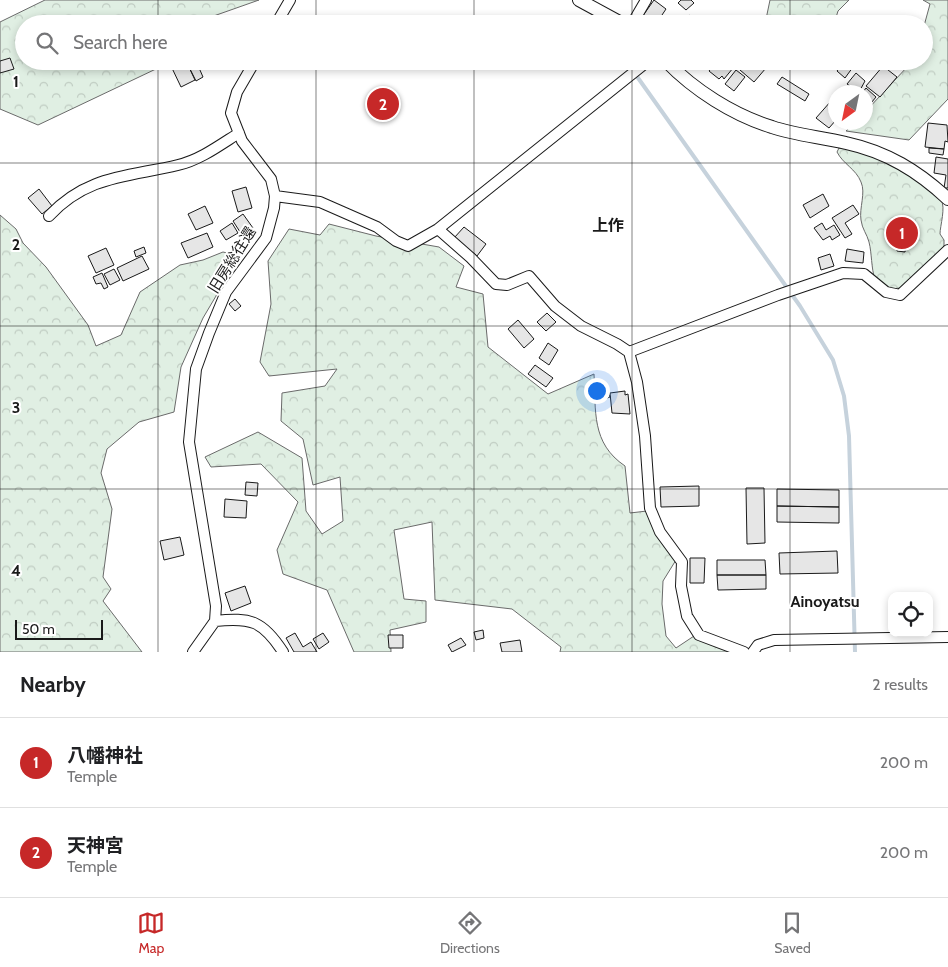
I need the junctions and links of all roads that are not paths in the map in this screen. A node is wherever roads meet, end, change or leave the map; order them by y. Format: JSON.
{"nodes":[{"id":1,"x":290,"y":0,"type":"edge"},
{"id":2,"x":579,"y":0,"type":"edge"},
{"id":3,"x":646,"y":0,"type":"edge"},
{"id":4,"x":281,"y":15,"type":"edge"},
{"id":5,"x":606,"y":15,"type":"edge"},
{"id":6,"x":637,"y":15,"type":"edge"},
{"id":7,"x":249,"y":70,"type":"edge"},
{"id":8,"x":636,"y":70,"type":"edge"},
{"id":9,"x":675,"y":70,"type":"edge"},
{"id":10,"x":239,"y":133,"type":"junction"},
{"id":11,"x":275,"y":196,"type":"junction"},
{"id":12,"x":948,"y":199,"type":"edge"},
{"id":13,"x":49,"y":216,"type":"dead end"},
{"id":14,"x":438,"y":229,"type":"junction"},
{"id":15,"x":948,"y":250,"type":"edge"},
{"id":16,"x":629,"y":352,"type":"junction"},
{"id":17,"x":214,"y":621,"type":"junction"},
{"id":18,"x":948,"y":637,"type":"edge"},
{"id":19,"x":193,"y":652,"type":"edge"},
{"id":20,"x":283,"y":652,"type":"edge"},
{"id":21,"x":744,"y":652,"type":"edge"},
{"id":22,"x":753,"y":652,"type":"edge"}],
"edges":[{"from":1,"to":4,"type":"street"},
{"from":2,"to":5,"type":"street"},
{"from":3,"to":6,"type":"street"},
{"from":7,"to":10,"type":"street"},
{"from":8,"to":14,"type":"street"},
{"from":9,"to":12,"type":"street"},
{"from":10,"to":11,"type":"street"},
{"from":10,"to":13,"type":"street"},
{"from":11,"to":14,"type":"street"},
{"from":11,"to":17,"type":"street","name":"旧房総往還"},
{"from":14,"to":16,"type":"street"},
{"from":15,"to":16,"type":"street"},
{"from":16,"to":21,"type":"street"},
{"from":17,"to":19,"type":"street"},
{"from":17,"to":20,"type":"street"},
{"from":18,"to":22,"type":"street"}]}
